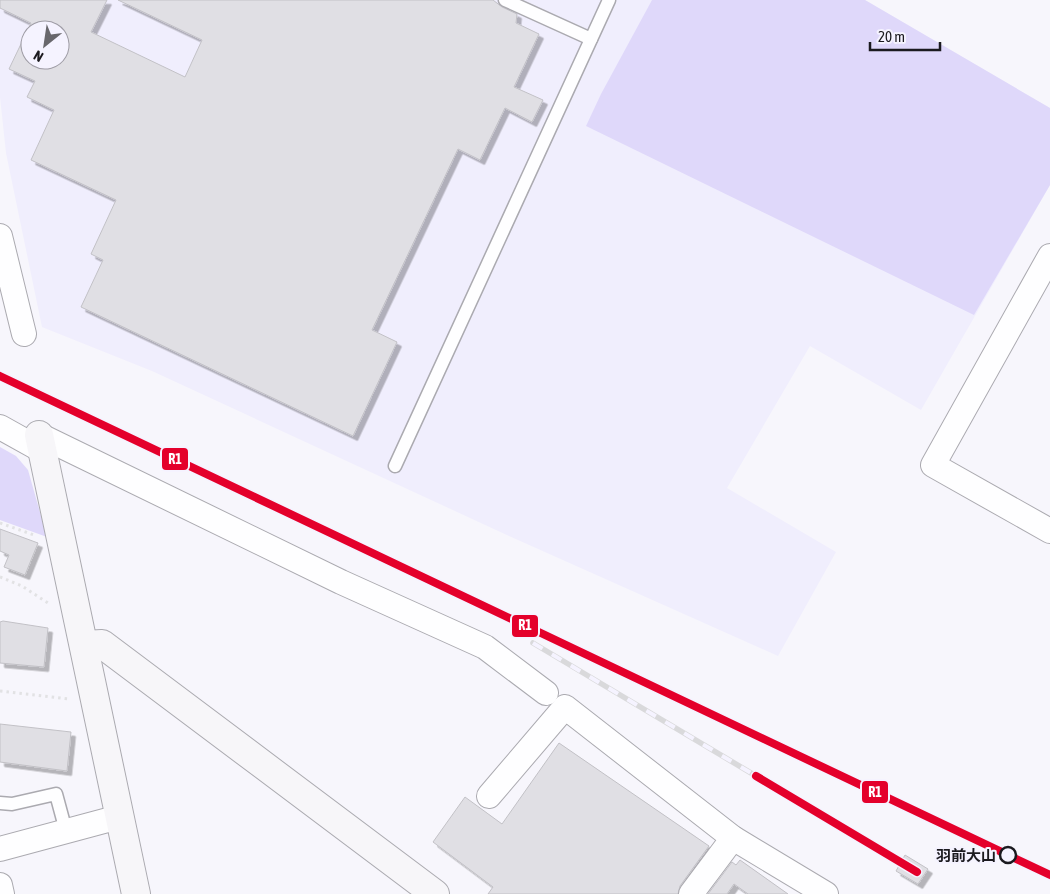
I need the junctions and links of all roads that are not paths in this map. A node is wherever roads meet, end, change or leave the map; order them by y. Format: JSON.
{"nodes":[{"id":1,"x":505,"y":0,"type":"edge"},
{"id":2,"x":609,"y":0,"type":"edge"},
{"id":3,"x":591,"y":39,"type":"junction"},
{"id":4,"x":0,"y":236,"type":"edge"},
{"id":5,"x":1050,"y":256,"type":"edge"},
{"id":6,"x":24,"y":334,"type":"dead end"},
{"id":7,"x":0,"y":427,"type":"edge"},
{"id":8,"x":41,"y":443,"type":"junction"},
{"id":9,"x":395,"y":466,"type":"dead end"},
{"id":10,"x":1050,"y":531,"type":"edge"},
{"id":11,"x":84,"y":645,"type":"junction"},
{"id":12,"x":546,"y":693,"type":"dead end"},
{"id":13,"x":489,"y":796,"type":"dead end"},
{"id":14,"x":0,"y":803,"type":"edge"},
{"id":15,"x":119,"y":817,"type":"junction"},
{"id":16,"x":66,"y":831,"type":"junction"},
{"id":17,"x":733,"y":838,"type":"junction"},
{"id":18,"x":0,"y":850,"type":"edge"},
{"id":19,"x":0,"y":885,"type":"edge"},
{"id":20,"x":2,"y":894,"type":"edge"},
{"id":21,"x":136,"y":894,"type":"edge"},
{"id":22,"x":435,"y":894,"type":"edge"},
{"id":23,"x":691,"y":894,"type":"edge"},
{"id":24,"x":826,"y":894,"type":"edge"}],
"edges":[{"from":1,"to":3,"type":"lane"},
{"from":2,"to":3,"type":"lane"},
{"from":3,"to":9,"type":"lane"},
{"from":4,"to":6,"type":"street"},
{"from":5,"to":10,"type":"street"},
{"from":7,"to":8,"type":"street"},
{"from":8,"to":11,"type":"street"},
{"from":8,"to":12,"type":"street"},
{"from":11,"to":15,"type":"street"},
{"from":11,"to":22,"type":"street"},
{"from":13,"to":17,"type":"street"},
{"from":14,"to":16,"type":"lane"},
{"from":15,"to":16,"type":"street"},
{"from":15,"to":21,"type":"street"},
{"from":16,"to":18,"type":"street"},
{"from":17,"to":23,"type":"street"},
{"from":17,"to":24,"type":"street"},
{"from":19,"to":20,"type":"street"}]}
